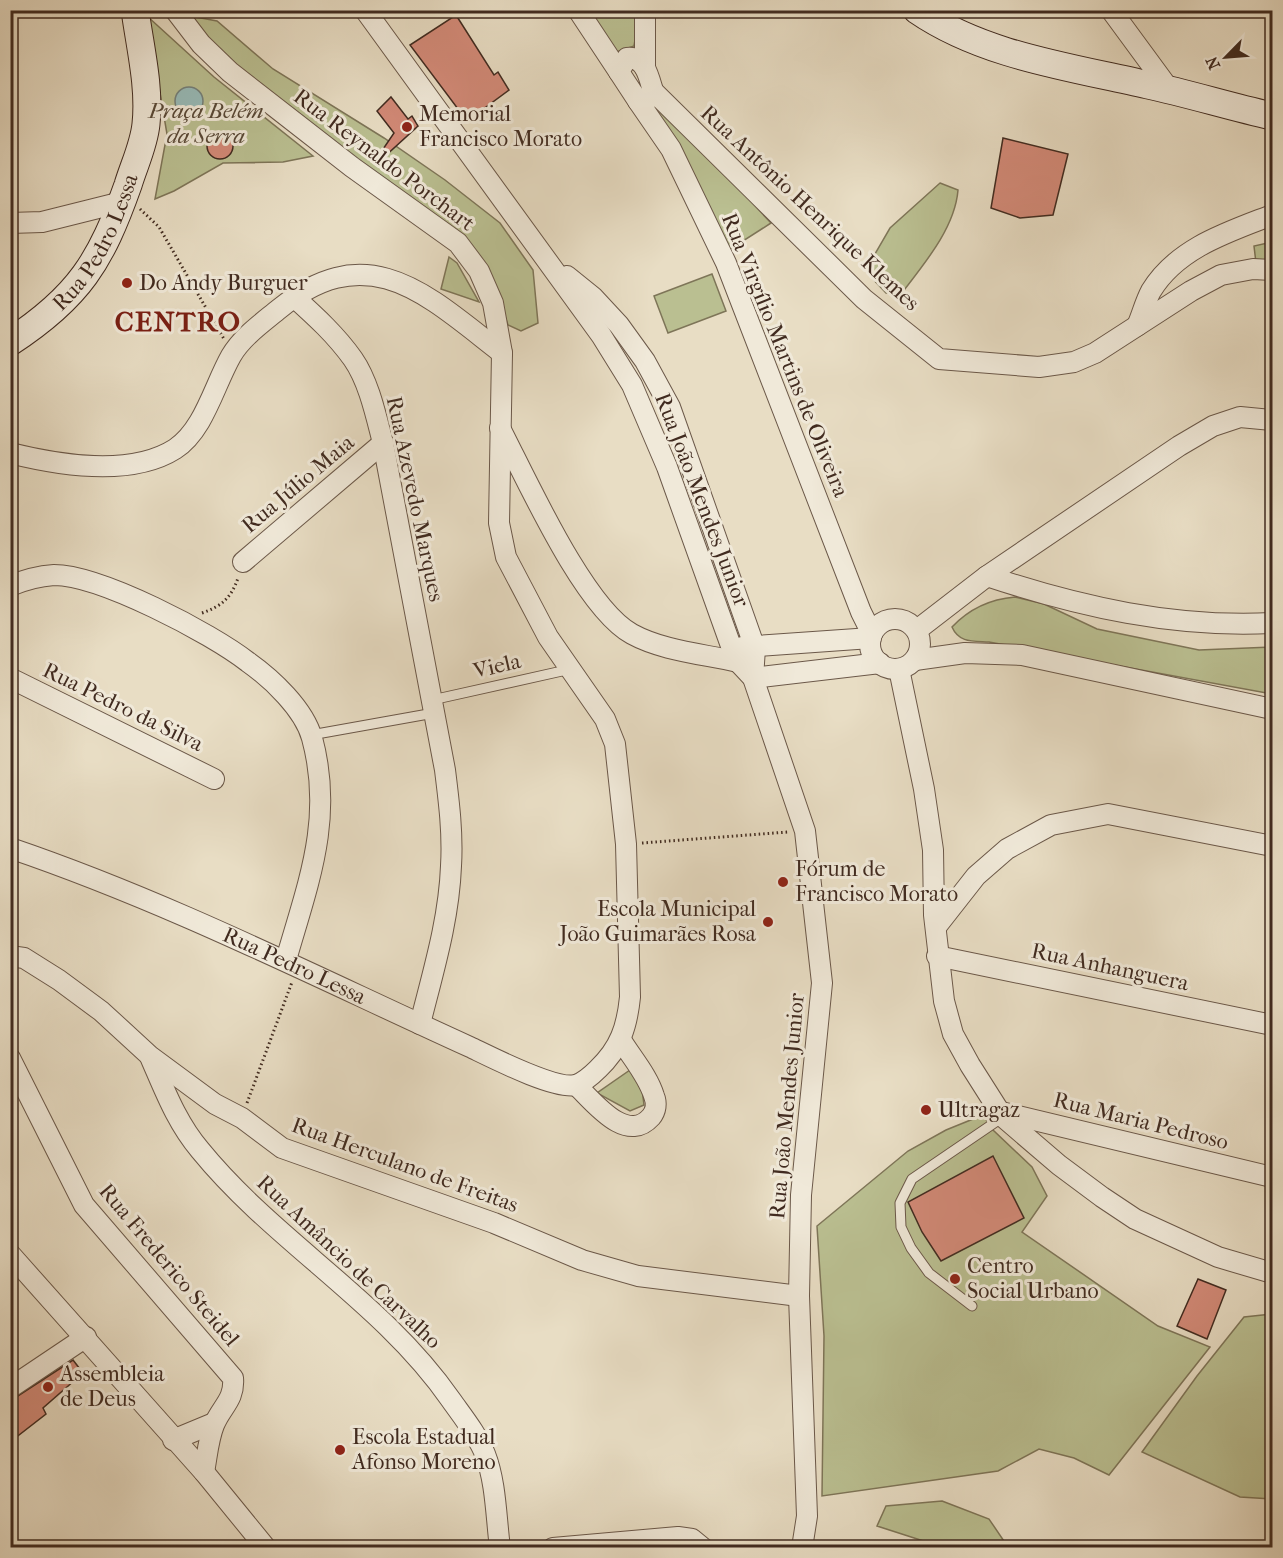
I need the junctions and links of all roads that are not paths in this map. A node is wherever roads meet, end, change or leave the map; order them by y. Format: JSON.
{"nodes":[{"id":1,"x":135,"y":10,"type":"edge"},
{"id":2,"x":174,"y":10,"type":"edge"},
{"id":3,"x":365,"y":10,"type":"edge"},
{"id":4,"x":578,"y":10,"type":"edge"},
{"id":5,"x":645,"y":10,"type":"edge"},
{"id":6,"x":917,"y":10,"type":"edge"},
{"id":7,"x":1111,"y":10,"type":"edge"},
{"id":8,"x":645,"y":68,"type":"junction"},
{"id":9,"x":619,"y":72,"type":"junction"},
{"id":10,"x":1169,"y":90,"type":"junction"},
{"id":11,"x":645,"y":96,"type":"junction"},
{"id":12,"x":1272,"y":116,"type":"edge"},
{"id":13,"x":123,"y":199,"type":"junction"},
{"id":14,"x":1272,"y":215,"type":"edge"},
{"id":15,"x":10,"y":222,"type":"edge"},
{"id":16,"x":547,"y":260,"type":"junction"},
{"id":17,"x":1272,"y":270,"type":"edge"},
{"id":18,"x":294,"y":297,"type":"junction"},
{"id":19,"x":1137,"y":326,"type":"junction"},
{"id":20,"x":10,"y":342,"type":"edge"},
{"id":21,"x":502,"y":353,"type":"junction"},
{"id":22,"x":1272,"y":420,"type":"edge"},
{"id":23,"x":499,"y":426,"type":"junction"},
{"id":24,"x":383,"y":443,"type":"junction"},
{"id":25,"x":10,"y":453,"type":"edge"},
{"id":26,"x":243,"y":562,"type":"road end"},
{"id":27,"x":987,"y":576,"type":"junction"},
{"id":28,"x":10,"y":586,"type":"edge"},
{"id":29,"x":1272,"y":623,"type":"edge"},
{"id":30,"x":916,"y":630,"type":"junction"},
{"id":31,"x":872,"y":636,"type":"junction"},
{"id":32,"x":755,"y":648,"type":"junction"},
{"id":33,"x":735,"y":654,"type":"junction"},
{"id":34,"x":880,"y":663,"type":"junction"},
{"id":35,"x":907,"y":664,"type":"junction"},
{"id":36,"x":571,"y":669,"type":"junction"},
{"id":37,"x":10,"y":678,"type":"edge"},
{"id":38,"x":753,"y":678,"type":"junction"},
{"id":39,"x":433,"y":707,"type":"junction"},
{"id":40,"x":1272,"y":709,"type":"edge"},
{"id":41,"x":311,"y":735,"type":"junction"},
{"id":42,"x":214,"y":779,"type":"dead end"},
{"id":43,"x":1272,"y":846,"type":"edge"},
{"id":44,"x":10,"y":848,"type":"edge"},
{"id":45,"x":936,"y":927,"type":"junction"},
{"id":46,"x":10,"y":956,"type":"edge"},
{"id":47,"x":938,"y":956,"type":"junction"},
{"id":48,"x":292,"y":963,"type":"junction"},
{"id":49,"x":1272,"y":1006,"type":"edge"},
{"id":50,"x":420,"y":1024,"type":"junction"},
{"id":51,"x":1266,"y":1024,"type":"edge"},
{"id":52,"x":621,"y":1040,"type":"junction"},
{"id":53,"x":150,"y":1056,"type":"junction"},
{"id":54,"x":10,"y":1058,"type":"edge"},
{"id":55,"x":576,"y":1085,"type":"junction"},
{"id":56,"x":1001,"y":1114,"type":"junction"},
{"id":57,"x":1272,"y":1178,"type":"edge"},
{"id":58,"x":10,"y":1254,"type":"edge"},
{"id":59,"x":1272,"y":1273,"type":"edge"},
{"id":60,"x":799,"y":1296,"type":"junction"},
{"id":61,"x":972,"y":1306,"type":"dead end"},
{"id":62,"x":86,"y":1337,"type":"junction"},
{"id":63,"x":10,"y":1388,"type":"edge"},
{"id":64,"x":214,"y":1423,"type":"junction"},
{"id":65,"x":173,"y":1440,"type":"junction"},
{"id":66,"x":204,"y":1472,"type":"junction"},
{"id":67,"x":266,"y":1548,"type":"edge"},
{"id":68,"x":500,"y":1548,"type":"edge"},
{"id":69,"x":553,"y":1548,"type":"edge"},
{"id":70,"x":703,"y":1548,"type":"edge"},
{"id":71,"x":802,"y":1548,"type":"edge"}],
"edges":[{"from":1,"to":13,"type":"main road","name":"Rua Pedro Lessa"},
{"from":2,"to":21,"type":"street","name":"Rua Reynaldo Porchart"},
{"from":3,"to":16,"type":"street"},
{"from":4,"to":9,"type":"street"},
{"from":5,"to":8,"type":"street"},
{"from":6,"to":10,"type":"main road"},
{"from":7,"to":10,"type":"street"},
{"from":8,"to":9,"type":"street"},
{"from":8,"to":11,"type":"street"},
{"from":9,"to":11,"type":"street"},
{"from":10,"to":12,"type":"main road"},
{"from":11,"to":19,"type":"street","name":"Rua Antônio Henrique Klemes"},
{"from":11,"to":31,"type":"street","name":"Rua Virgílio Martins de Oliveira"},
{"from":13,"to":15,"type":"street"},
{"from":13,"to":20,"type":"main road","name":"Rua Pedro Lessa"},
{"from":14,"to":19,"type":"street"},
{"from":16,"to":32,"type":"street","name":"Rua João Mendes Junior"},
{"from":16,"to":33,"type":"street","name":"Rua João Mendes Junior"},
{"from":17,"to":19,"type":"street","name":"Rua Antônio Henrique Klemes"},
{"from":18,"to":21,"type":"street"},
{"from":18,"to":24,"type":"street","name":"Rua Azevedo Marques"},
{"from":18,"to":25,"type":"street"},
{"from":21,"to":23,"type":"street","name":"Rua Reynaldo Porchart"},
{"from":22,"to":27,"type":"street"},
{"from":23,"to":33,"type":"street"},
{"from":23,"to":36,"type":"street","name":"Rua Reynaldo Porchart"},
{"from":24,"to":26,"type":"street","name":"Rua Júlio Maia"},
{"from":24,"to":39,"type":"street","name":"Rua Azevedo Marques"},
{"from":27,"to":29,"type":"street"},
{"from":27,"to":30,"type":"street"},
{"from":28,"to":41,"type":"street"},
{"from":30,"to":31,"type":"street"},
{"from":30,"to":35,"type":"street"},
{"from":31,"to":32,"type":"street"},
{"from":31,"to":34,"type":"street"},
{"from":32,"to":33,"type":"street"},
{"from":32,"to":38,"type":"street","name":"Rua João Mendes Junior"},
{"from":33,"to":38,"type":"street","name":"Rua João Mendes Junior"},
{"from":34,"to":35,"type":"street"},
{"from":34,"to":38,"type":"street"},
{"from":35,"to":40,"type":"street"},
{"from":35,"to":45,"type":"street"},
{"from":36,"to":39,"type":"lane","name":"Viela"},
{"from":36,"to":52,"type":"street","name":"Rua Reynaldo Porchart"},
{"from":37,"to":42,"type":"street","name":"Rua Pedro da Silva"},
{"from":38,"to":60,"type":"street","name":"Rua João Mendes Junior"},
{"from":39,"to":41,"type":"lane","name":"Viela"},
{"from":39,"to":50,"type":"street","name":"Rua Azevedo Marques"},
{"from":41,"to":48,"type":"street"},
{"from":43,"to":45,"type":"street"},
{"from":44,"to":48,"type":"street","name":"Rua Pedro Lessa"},
{"from":45,"to":47,"type":"street"},
{"from":46,"to":53,"type":"street","name":"Rua Herculano de Freitas"},
{"from":47,"to":51,"type":"street","name":"Rua Anhanguera"},
{"from":47,"to":56,"type":"street"},
{"from":48,"to":50,"type":"street","name":"Rua Pedro Lessa"},
{"from":49,"to":51,"type":"street"},
{"from":50,"to":55,"type":"street","name":"Rua Pedro Lessa"},
{"from":52,"to":55,"type":"street","name":"Rua Reynaldo Porchart"},
{"from":52,"to":55,"type":"street"},
{"from":53,"to":60,"type":"street","name":"Rua Herculano de Freitas"},
{"from":53,"to":68,"type":"street","name":"Rua Amâncio de Carvalho"},
{"from":54,"to":64,"type":"street","name":"Rua Frederico Steidel"},
{"from":56,"to":57,"type":"street","name":"Rua Maria Pedroso"},
{"from":56,"to":59,"type":"street"},
{"from":56,"to":61,"type":"lane"},
{"from":58,"to":62,"type":"street"},
{"from":60,"to":71,"type":"street","name":"Rua João Mendes Junior"},
{"from":62,"to":63,"type":"street"},
{"from":62,"to":65,"type":"street"},
{"from":64,"to":65,"type":"street"},
{"from":64,"to":66,"type":"street","name":"Rua Frederico Steidel"},
{"from":65,"to":66,"type":"street"},
{"from":66,"to":67,"type":"street"},
{"from":69,"to":70,"type":"street"}]}
